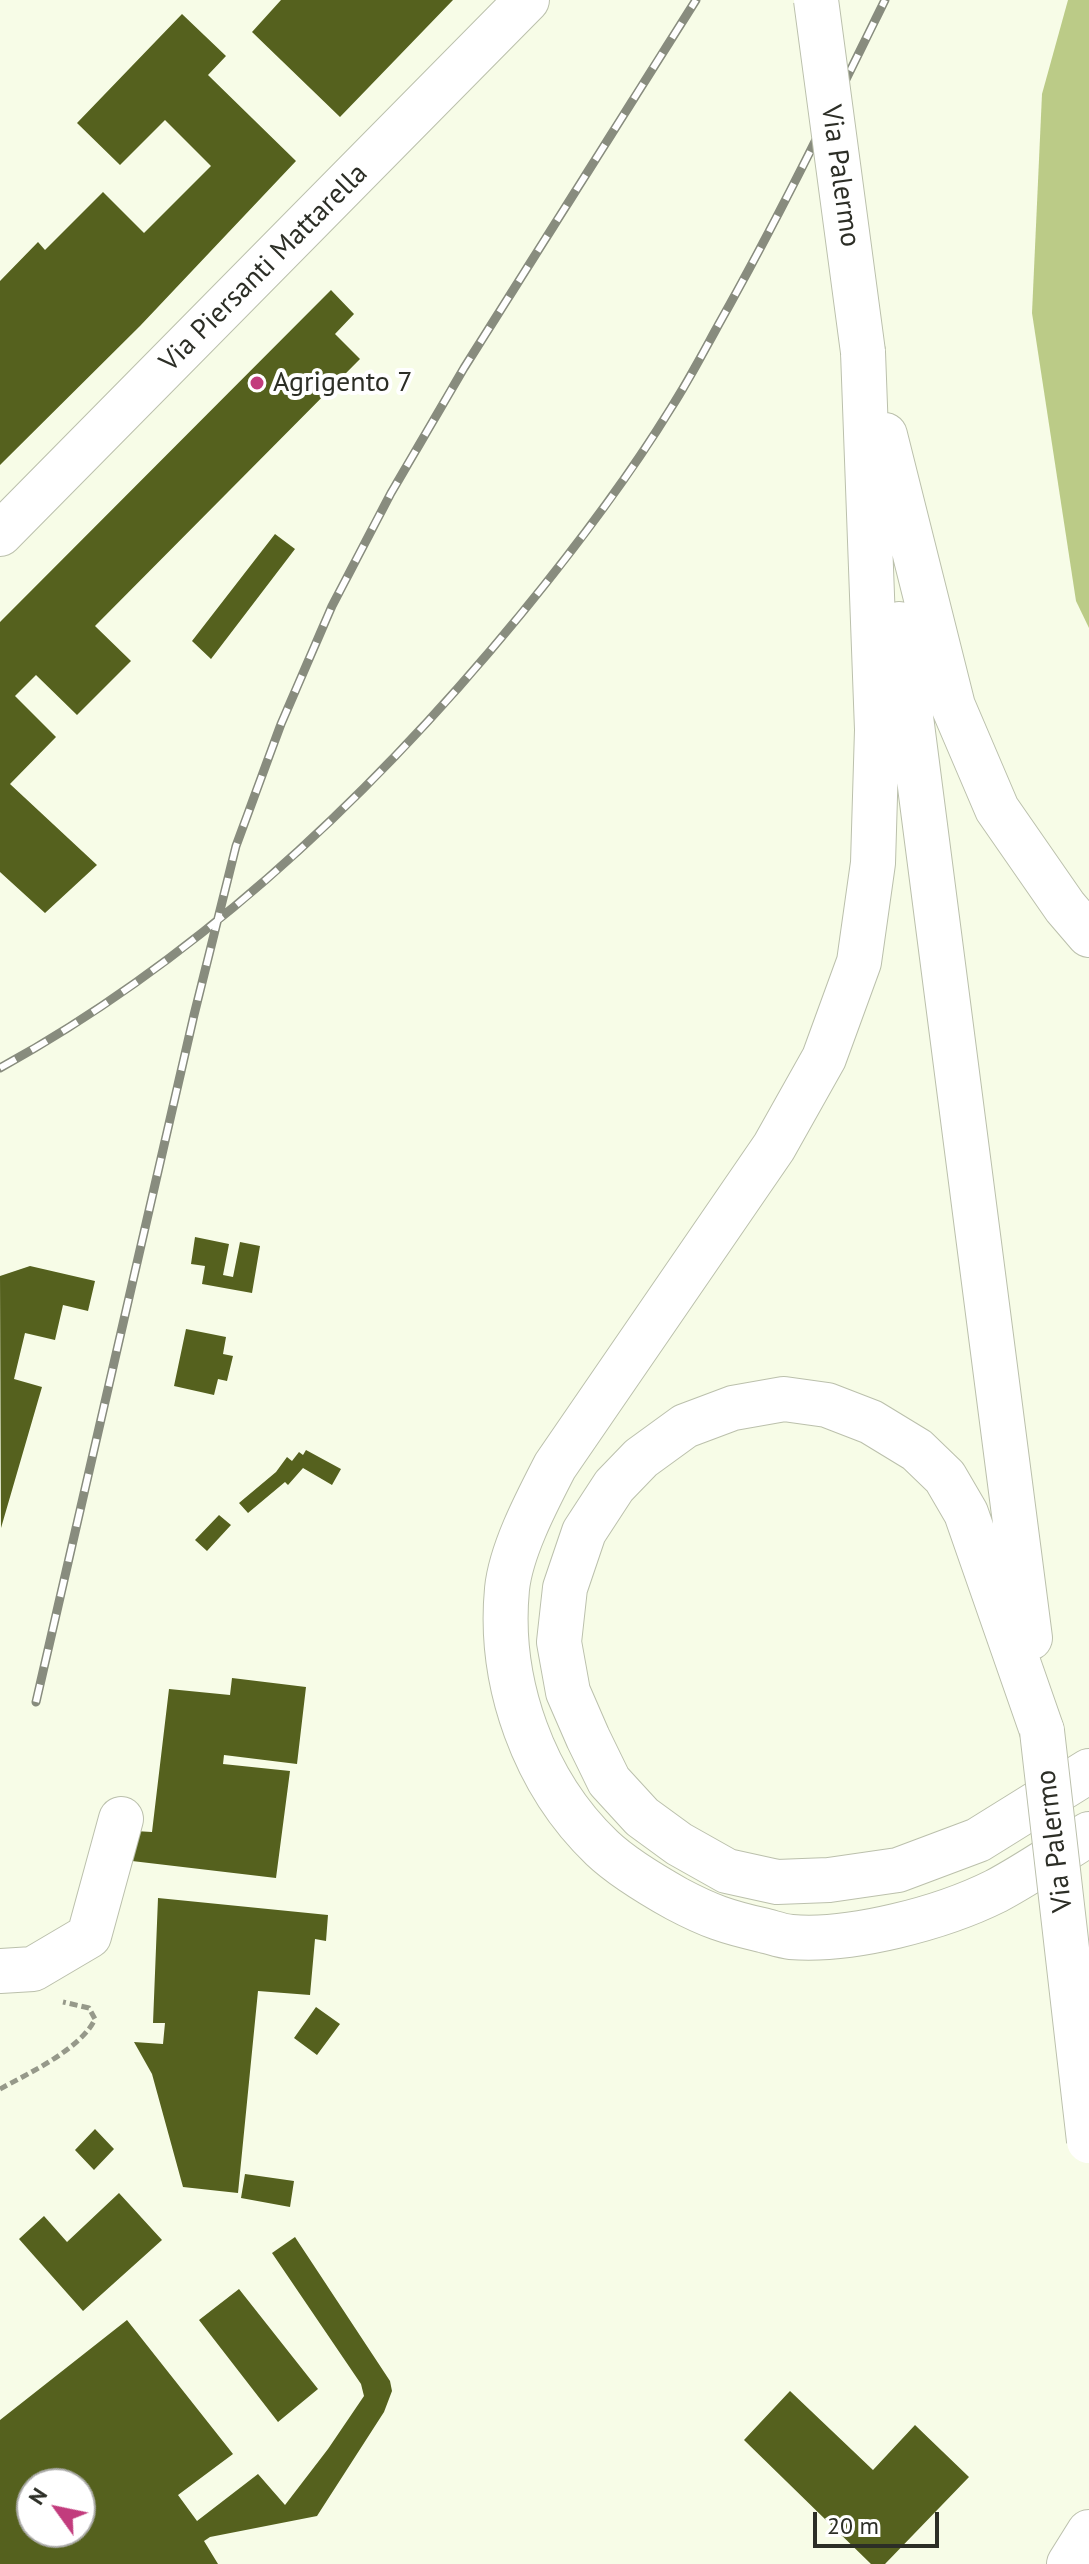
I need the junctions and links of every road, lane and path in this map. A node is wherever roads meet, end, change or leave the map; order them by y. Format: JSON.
{"nodes":[{"id":1,"x":527,"y":0,"type":"edge"},
{"id":2,"x":816,"y":0,"type":"edge"},
{"id":3,"x":863,"y":352,"type":"junction"},
{"id":4,"x":0,"y":534,"type":"edge"},
{"id":5,"x":1089,"y":935,"type":"edge"},
{"id":6,"x":1042,"y":1731,"type":"junction"},
{"id":7,"x":1089,"y":1771,"type":"edge"},
{"id":8,"x":121,"y":1819,"type":"dead end"},
{"id":9,"x":1089,"y":1834,"type":"edge"},
{"id":10,"x":0,"y":1971,"type":"edge"},
{"id":11,"x":53,"y":2000,"type":"dead end"},
{"id":12,"x":0,"y":2089,"type":"edge"},
{"id":13,"x":1089,"y":2141,"type":"edge"},
{"id":14,"x":1089,"y":2532,"type":"edge"},
{"id":15,"x":1069,"y":2564,"type":"edge"}],
"edges":[{"from":1,"to":4,"type":"main road","name":"Via Piersanti Mattarella"},
{"from":2,"to":3,"type":"main road","name":"Via Palermo","bridge":true},
{"from":3,"to":5,"type":"main road"},
{"from":3,"to":6,"type":"main road"},
{"from":3,"to":9,"type":"main road"},
{"from":6,"to":7,"type":"main road"},
{"from":6,"to":13,"type":"main road","name":"Via Palermo","bridge":true},
{"from":8,"to":10,"type":"main road"},
{"from":11,"to":12,"type":"path"},
{"from":14,"to":15,"type":"main road"}]}
